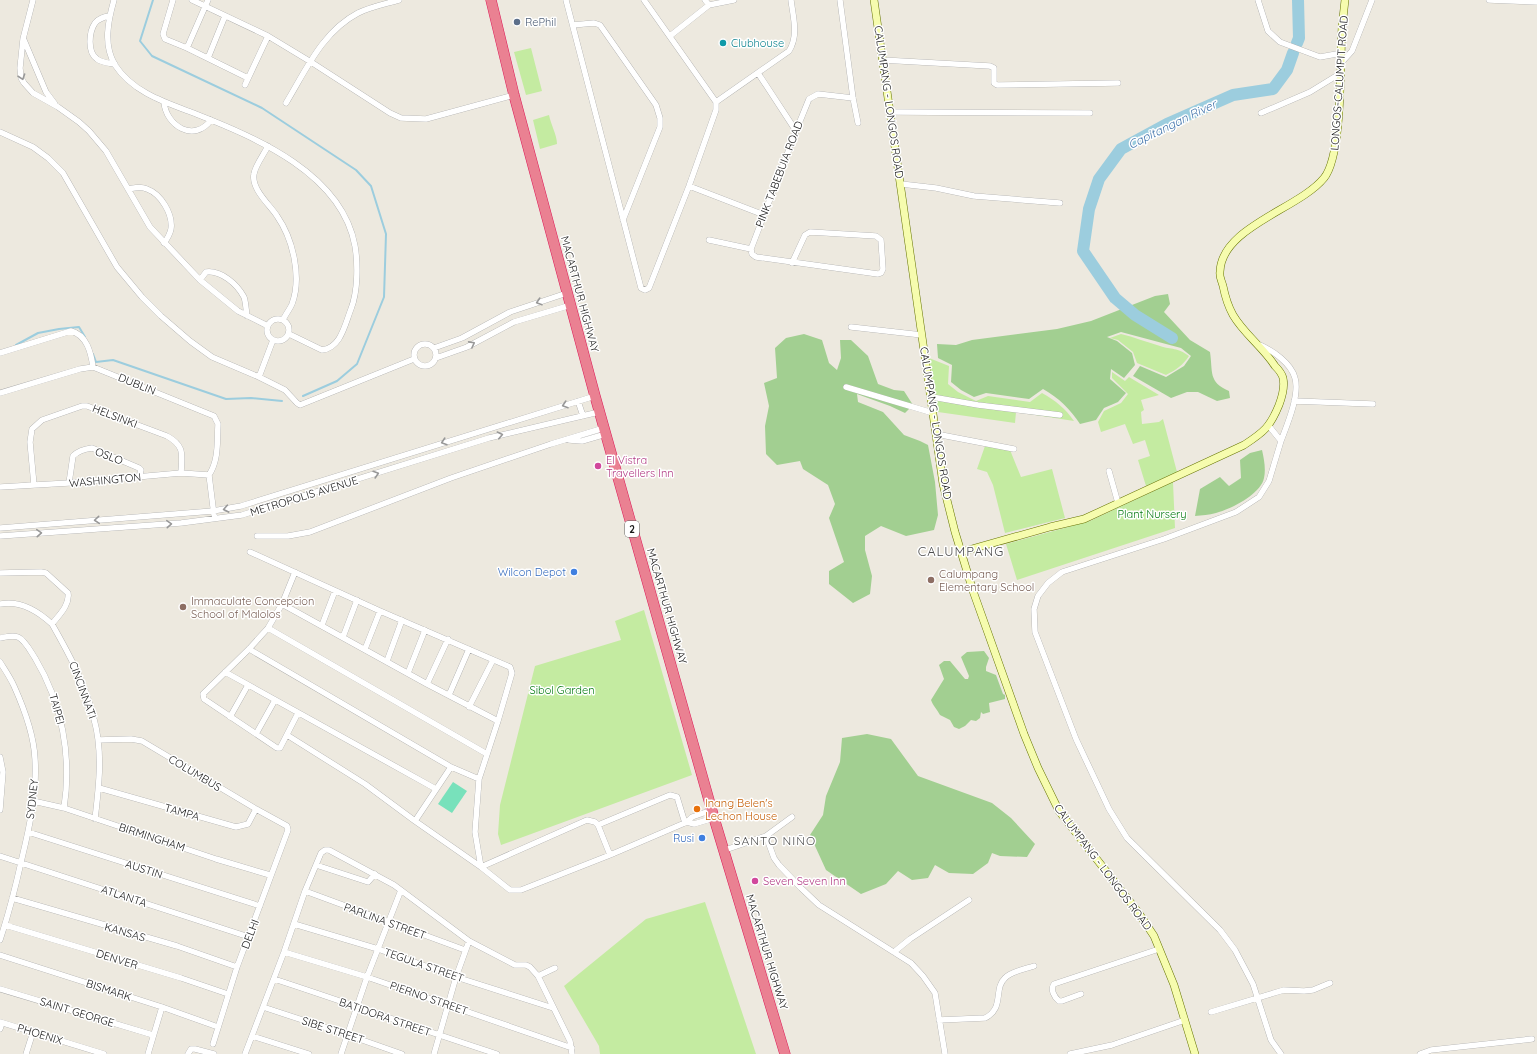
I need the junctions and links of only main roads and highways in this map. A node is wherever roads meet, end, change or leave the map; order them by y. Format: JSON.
{"nodes":[{"id":1,"x":491,"y":0,"type":"edge"},
{"id":2,"x":785,"y":1054,"type":"edge"}],
"edges":[{"from":1,"to":2,"type":"highway","name":"MACARTHUR HIGHWAY","number":"2"}]}
